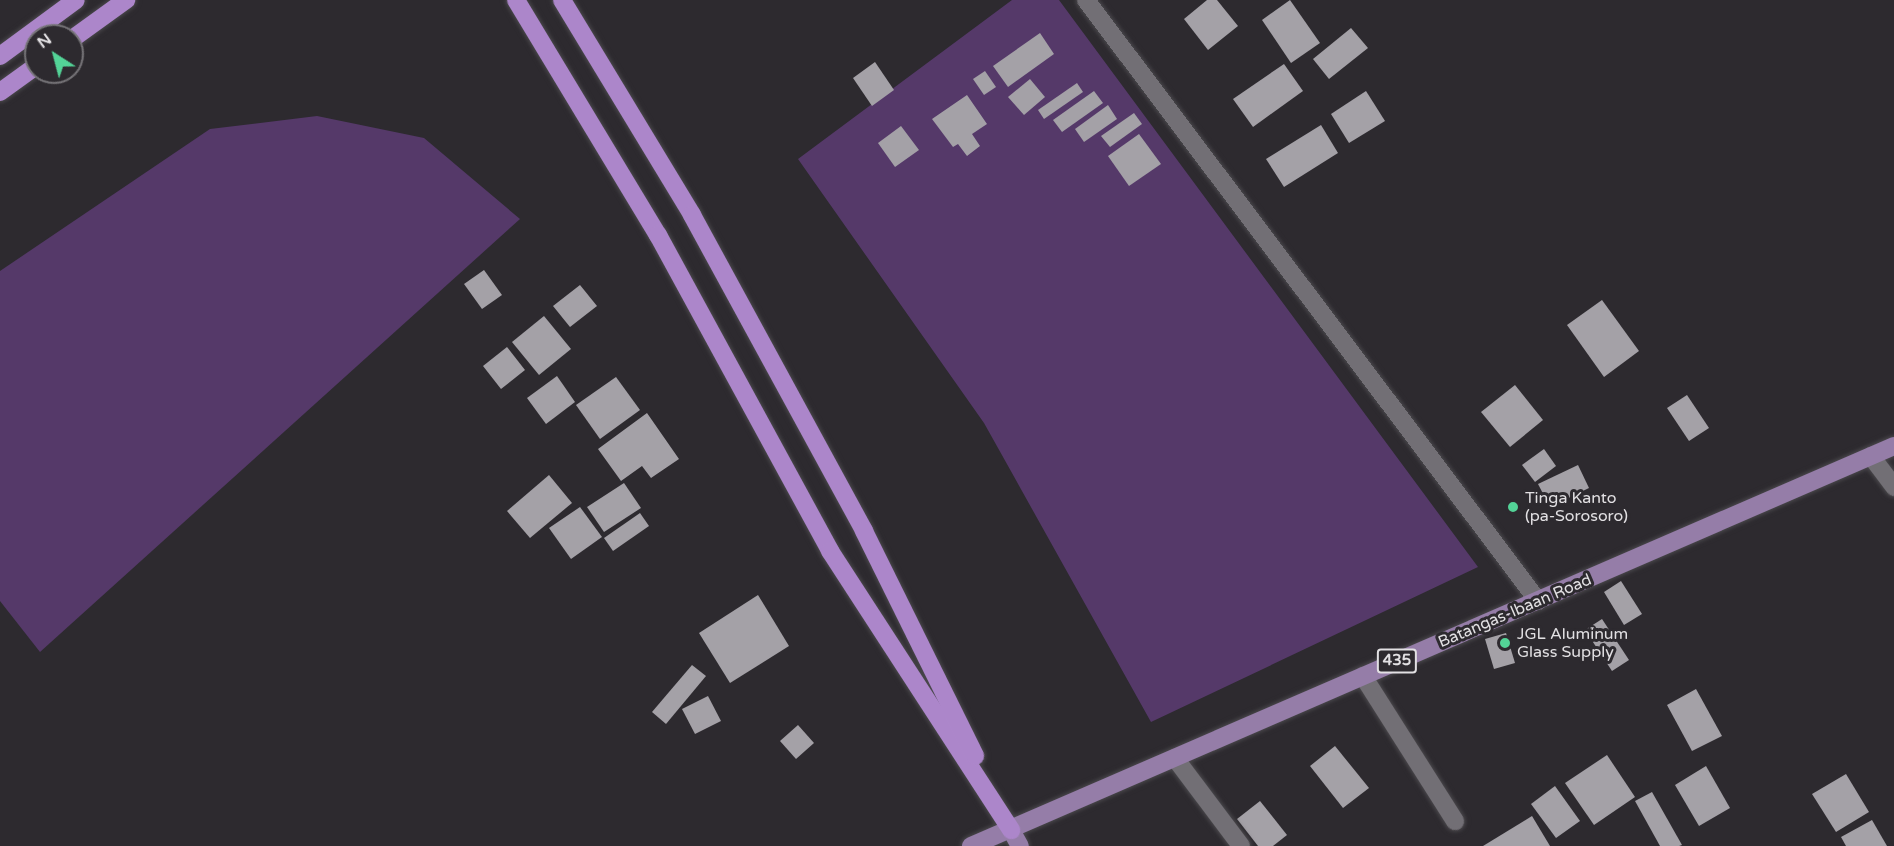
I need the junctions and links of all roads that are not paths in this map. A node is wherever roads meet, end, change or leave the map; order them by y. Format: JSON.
{"nodes":[{"id":1,"x":76,"y":0,"type":"edge"},
{"id":2,"x":126,"y":0,"type":"edge"},
{"id":3,"x":516,"y":0,"type":"edge"},
{"id":4,"x":562,"y":0,"type":"edge"},
{"id":5,"x":1086,"y":0,"type":"edge"},
{"id":6,"x":84,"y":30,"type":"edge"},
{"id":7,"x":0,"y":56,"type":"edge"},
{"id":8,"x":24,"y":75,"type":"edge"},
{"id":9,"x":0,"y":92,"type":"edge"},
{"id":10,"x":1894,"y":446,"type":"edge"},
{"id":11,"x":1871,"y":456,"type":"junction"},
{"id":12,"x":1894,"y":487,"type":"edge"},
{"id":13,"x":1538,"y":601,"type":"junction"},
{"id":14,"x":1364,"y":675,"type":"junction"},
{"id":15,"x":1175,"y":758,"type":"junction"},
{"id":16,"x":1455,"y":821,"type":"dead end"},
{"id":17,"x":1016,"y":838,"type":"edge"},
{"id":18,"x":971,"y":846,"type":"edge"},
{"id":19,"x":1241,"y":846,"type":"edge"}],
"edges":[{"from":1,"to":7,"type":"highway"},
{"from":2,"to":6,"type":"highway"},
{"from":3,"to":17,"type":"highway"},
{"from":4,"to":17,"type":"highway"},
{"from":5,"to":13,"type":"street"},
{"from":8,"to":9,"type":"highway"},
{"from":10,"to":11,"type":"main road","name":"Batangas-Ibaan Road","number":"435"},
{"from":11,"to":12,"type":"street"},
{"from":11,"to":13,"type":"main road","name":"Batangas-Ibaan Road","number":"435"},
{"from":13,"to":14,"type":"main road","name":"Batangas-Ibaan Road","number":"435"},
{"from":14,"to":15,"type":"main road","name":"Batangas-Ibaan Road","number":"435"},
{"from":14,"to":16,"type":"street"},
{"from":15,"to":17,"type":"main road","name":"Batangas-Ibaan Road","number":"435"},
{"from":15,"to":19,"type":"street"},
{"from":17,"to":18,"type":"main road","name":"Batangas-Ibaan Road","number":"435"}]}
